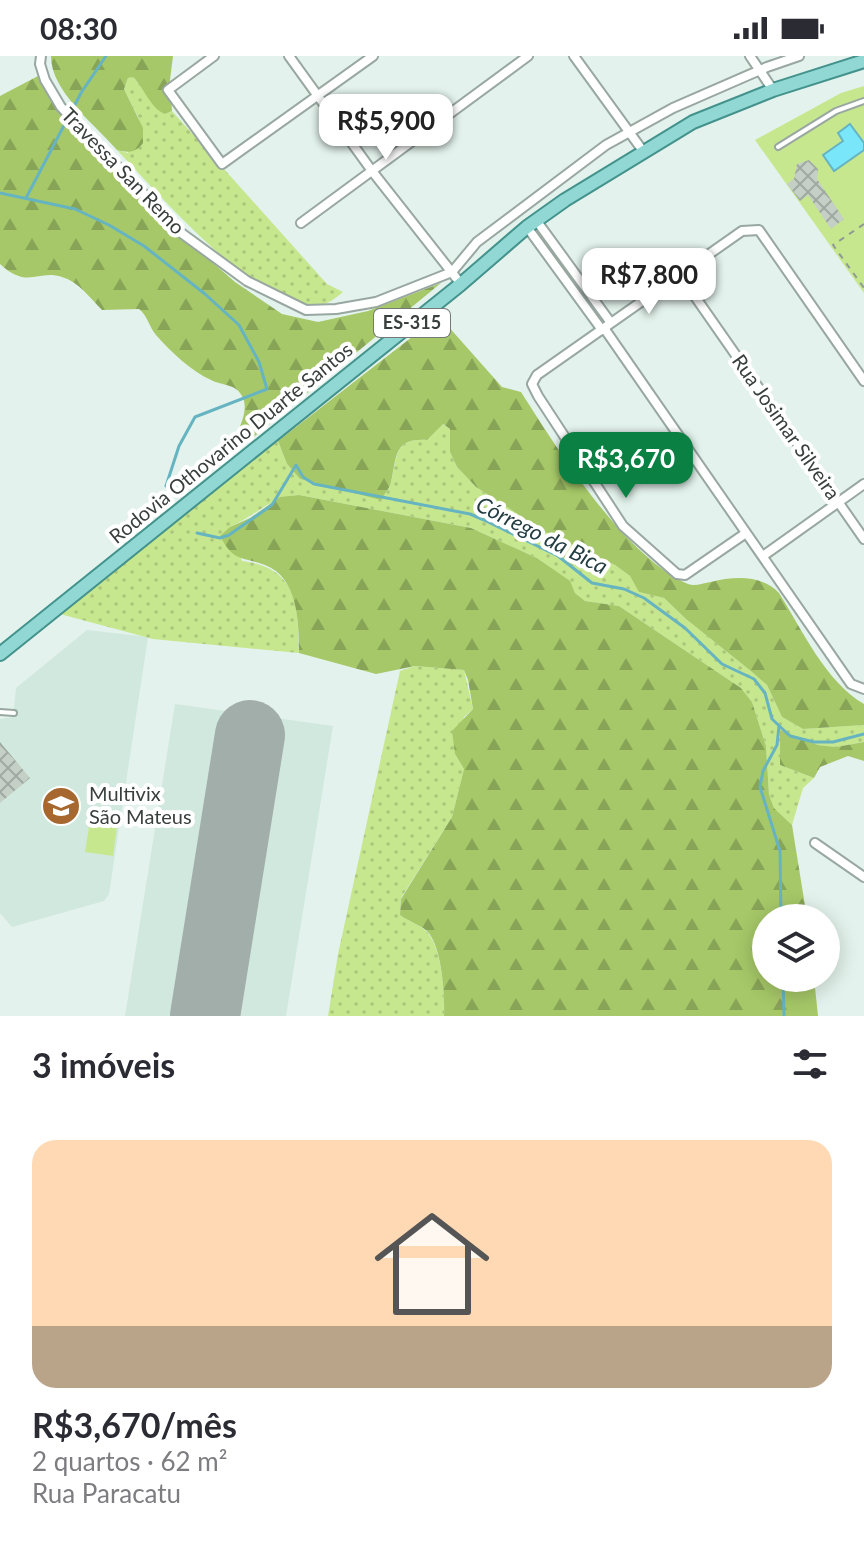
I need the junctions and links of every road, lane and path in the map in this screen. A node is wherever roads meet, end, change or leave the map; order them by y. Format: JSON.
{"nodes":[{"id":1,"x":41,"y":56,"type":"edge"},
{"id":2,"x":214,"y":56,"type":"edge"},
{"id":3,"x":289,"y":56,"type":"edge"},
{"id":4,"x":373,"y":56,"type":"edge"},
{"id":5,"x":528,"y":56,"type":"edge"},
{"id":6,"x":574,"y":56,"type":"edge"},
{"id":7,"x":750,"y":56,"type":"edge"},
{"id":8,"x":799,"y":56,"type":"edge"},
{"id":9,"x":864,"y":61,"type":"edge"},
{"id":10,"x":760,"y":70,"type":"junction"},
{"id":11,"x":773,"y":90,"type":"junction"},
{"id":12,"x":318,"y":96,"type":"junction"},
{"id":13,"x":863,"y":102,"type":"edge"},
{"id":14,"x":630,"y":132,"type":"junction"},
{"id":15,"x":778,"y":147,"type":"dead end"},
{"id":16,"x":643,"y":151,"type":"junction"},
{"id":17,"x":372,"y":171,"type":"junction"},
{"id":18,"x":301,"y":223,"type":"dead end"},
{"id":19,"x":532,"y":224,"type":"junction"},
{"id":20,"x":864,"y":224,"type":"edge"},
{"id":21,"x":452,"y":272,"type":"junction"},
{"id":22,"x":680,"y":275,"type":"junction"},
{"id":23,"x":461,"y":284,"type":"junction"},
{"id":24,"x":864,"y":288,"type":"edge"},
{"id":25,"x":606,"y":327,"type":"junction"},
{"id":26,"x":864,"y":381,"type":"edge"},
{"id":27,"x":864,"y":484,"type":"edge"},
{"id":28,"x":838,"y":502,"type":"junction"},
{"id":29,"x":746,"y":533,"type":"junction"},
{"id":30,"x":864,"y":539,"type":"edge"},
{"id":31,"x":763,"y":556,"type":"junction"},
{"id":32,"x":0,"y":654,"type":"edge"},
{"id":33,"x":864,"y":689,"type":"edge"},
{"id":34,"x":0,"y":712,"type":"edge"},
{"id":35,"x":14,"y":713,"type":"dead end"},
{"id":36,"x":815,"y":843,"type":"dead end"},
{"id":37,"x":864,"y":877,"type":"edge"}],
"edges":[{"from":1,"to":21,"type":"street","name":"Travessa San Remo"},
{"from":2,"to":12,"type":"street"},
{"from":3,"to":12,"type":"street"},
{"from":4,"to":12,"type":"street"},
{"from":5,"to":17,"type":"street"},
{"from":6,"to":14,"type":"street"},
{"from":7,"to":10,"type":"street"},
{"from":8,"to":10,"type":"street"},
{"from":9,"to":11,"type":"main road","name":"Rodovia Othovarino Duarte Santos","number":"ES-315"},
{"from":10,"to":11,"type":"street"},
{"from":10,"to":14,"type":"street"},
{"from":11,"to":16,"type":"main road","name":"Rodovia Othovarino Duarte Santos","number":"ES-315"},
{"from":12,"to":17,"type":"street"},
{"from":13,"to":15,"type":"lane"},
{"from":14,"to":16,"type":"street"},
{"from":14,"to":21,"type":"street"},
{"from":16,"to":19,"type":"main road","name":"Rodovia Othovarino Duarte Santos","number":"ES-315"},
{"from":17,"to":18,"type":"street"},
{"from":17,"to":21,"type":"street"},
{"from":19,"to":23,"type":"main road","name":"Rodovia Othovarino Duarte Santos","number":"ES-315"},
{"from":19,"to":25,"type":"street"},
{"from":20,"to":24,"type":"path"},
{"from":21,"to":23,"type":"street"},
{"from":22,"to":25,"type":"street"},
{"from":22,"to":26,"type":"street"},
{"from":22,"to":28,"type":"street","name":"Rua Josimar Silveira"},
{"from":23,"to":32,"type":"main road","name":"Rodovia Othovarino Duarte Santos","number":"ES-315"},
{"from":25,"to":29,"type":"street"},
{"from":25,"to":29,"type":"street"},
{"from":27,"to":28,"type":"street"},
{"from":28,"to":30,"type":"street","name":"Rua Josimar Silveira"},
{"from":28,"to":31,"type":"street"},
{"from":29,"to":31,"type":"street"},
{"from":31,"to":33,"type":"street"},
{"from":34,"to":35,"type":"lane"},
{"from":36,"to":37,"type":"street"}]}
